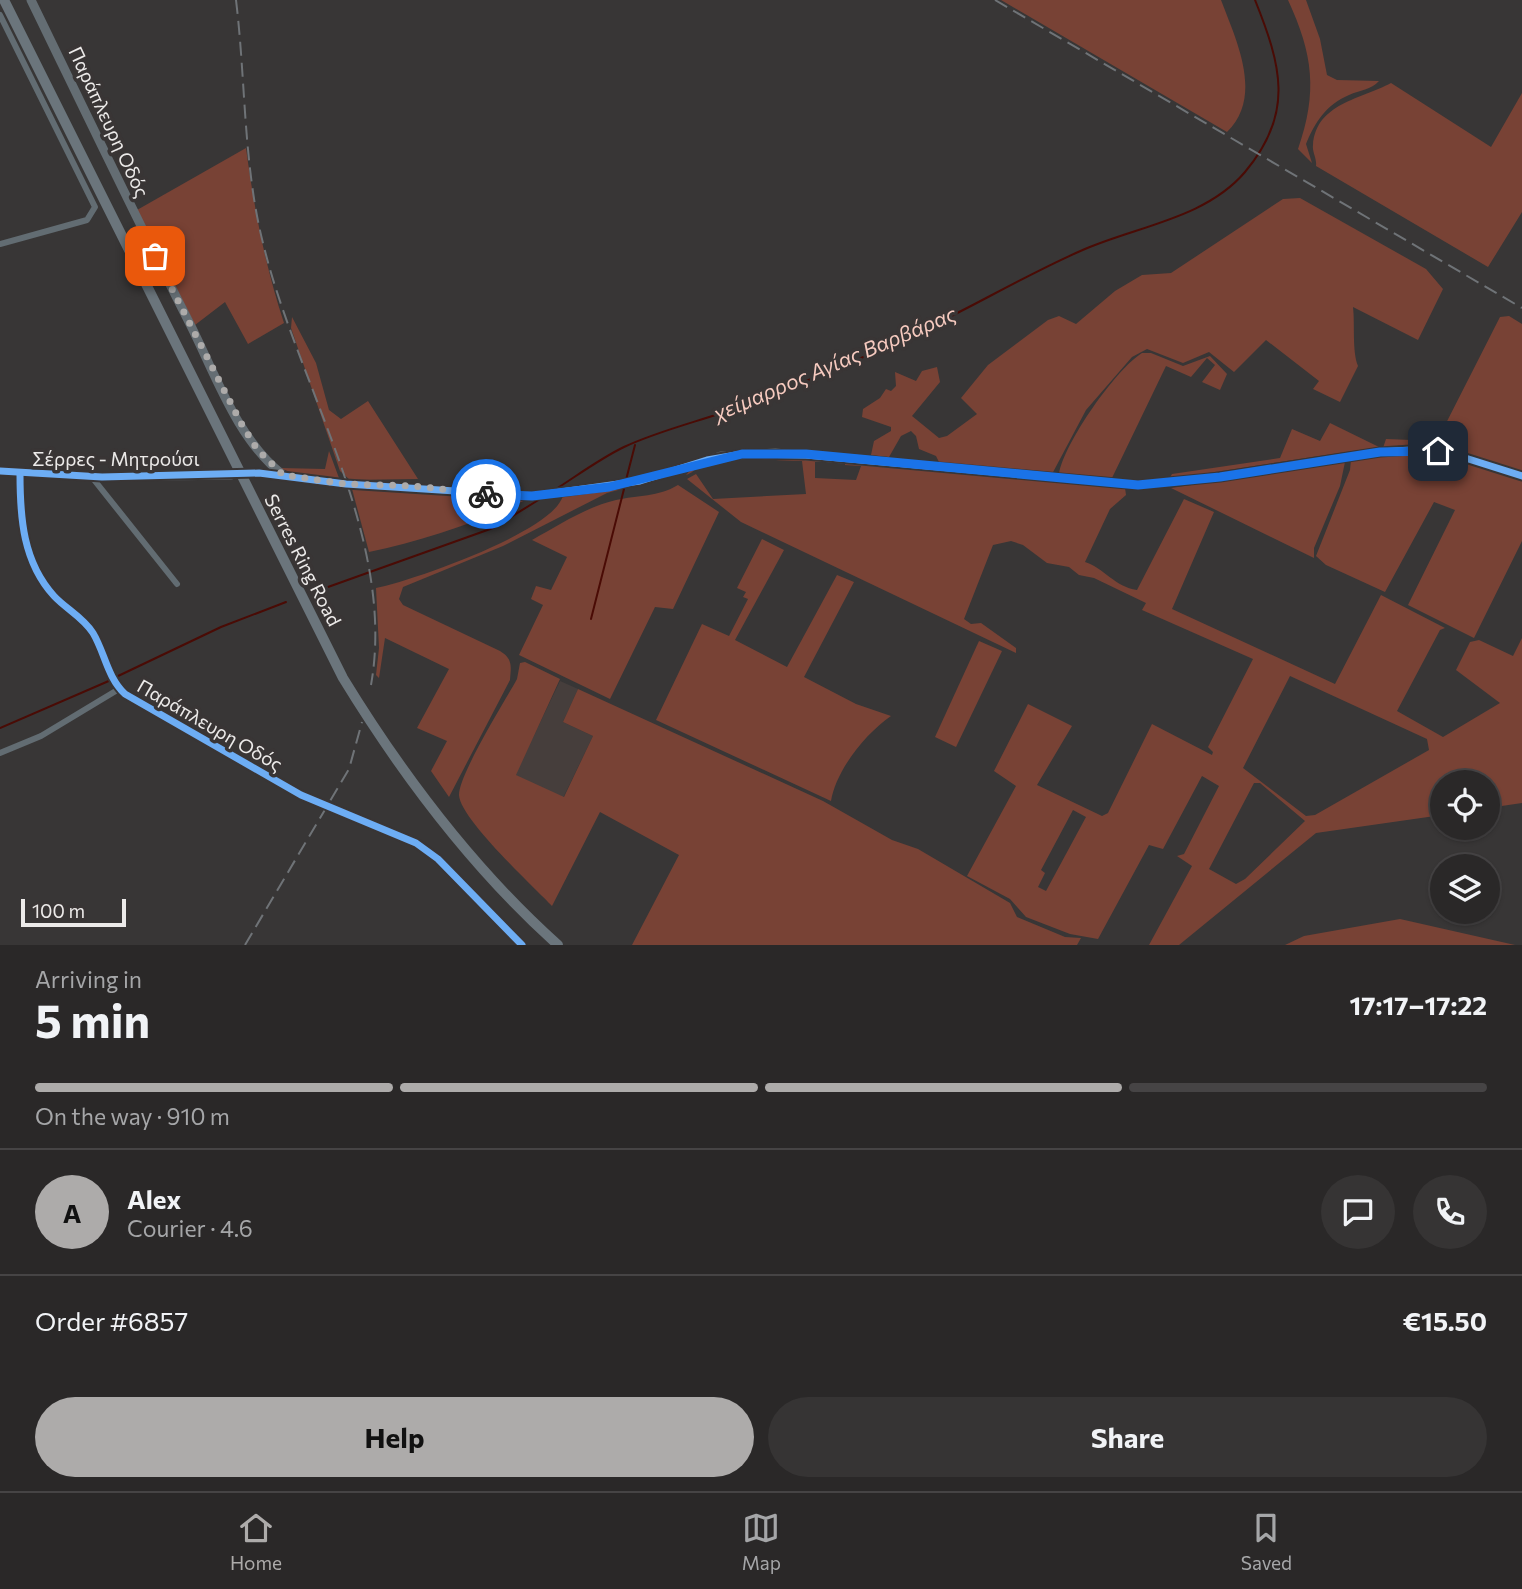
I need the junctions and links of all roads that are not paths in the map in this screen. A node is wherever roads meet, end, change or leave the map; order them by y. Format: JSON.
{"nodes":[{"id":1,"x":4,"y":0,"type":"edge"},
{"id":2,"x":31,"y":0,"type":"edge"},
{"id":3,"x":0,"y":15,"type":"edge"},
{"id":4,"x":2,"y":25,"type":"edge"},
{"id":5,"x":0,"y":244,"type":"edge"},
{"id":6,"x":0,"y":471,"type":"edge"},
{"id":7,"x":259,"y":473,"type":"dead end"},
{"id":8,"x":20,"y":474,"type":"junction"},
{"id":9,"x":231,"y":475,"type":"dead end"},
{"id":10,"x":283,"y":475,"type":"junction"},
{"id":11,"x":1522,"y":476,"type":"edge"},
{"id":12,"x":91,"y":477,"type":"junction"},
{"id":13,"x":177,"y":584,"type":"dead end"},
{"id":14,"x":117,"y":686,"type":"junction"},
{"id":15,"x":0,"y":753,"type":"edge"},
{"id":16,"x":522,"y":945,"type":"edge"},
{"id":17,"x":558,"y":945,"type":"edge"}],
"edges":[{"from":1,"to":17,"type":"main road","name":"Serres Ring Road"},
{"from":2,"to":10,"type":"street","name":"Παράπλευρη Οδός"},
{"from":3,"to":4,"type":"street"},
{"from":4,"to":5,"type":"street"},
{"from":6,"to":8,"type":"street","name":"Σέρρες - Μητρούσι"},
{"from":7,"to":10,"type":"street"},
{"from":8,"to":12,"type":"street","name":"Σέρρες - Μητρούσι"},
{"from":8,"to":14,"type":"street","name":"Παράπλευρη Οδός"},
{"from":9,"to":12,"type":"street","name":"Σέρρες - Μητρούσι"},
{"from":10,"to":11,"type":"street"},
{"from":12,"to":13,"type":"street"},
{"from":14,"to":15,"type":"street"},
{"from":14,"to":16,"type":"street","name":"Παράπλευρη Οδός"}]}
